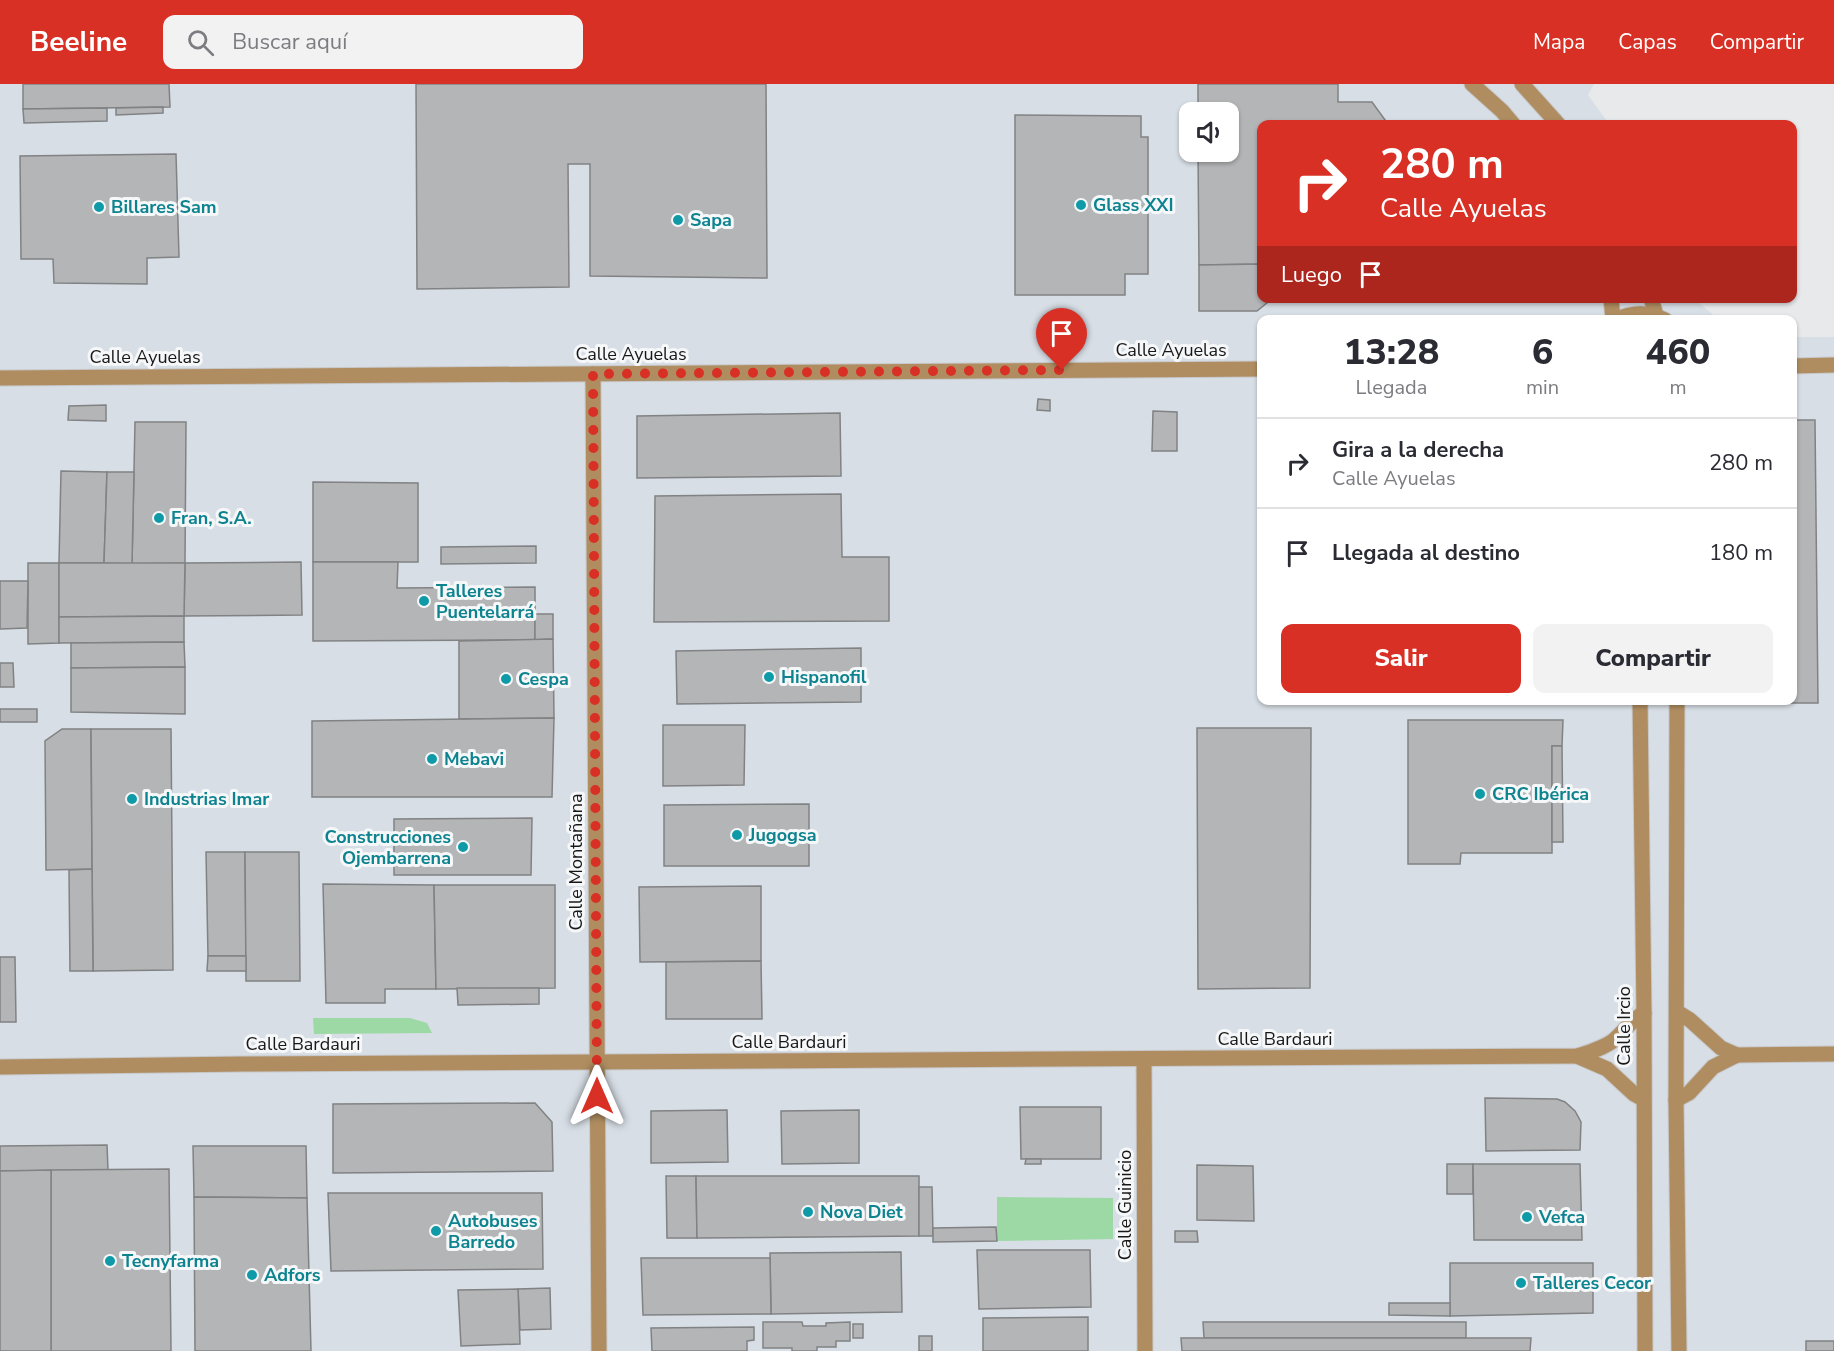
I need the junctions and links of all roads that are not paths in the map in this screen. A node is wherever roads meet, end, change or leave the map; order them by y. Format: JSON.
{"nodes":[{"id":1,"x":1472,"y":84,"type":"edge"},
{"id":2,"x":1522,"y":84,"type":"edge"},
{"id":3,"x":1510,"y":120,"type":"edge"},
{"id":4,"x":1554,"y":120,"type":"edge"},
{"id":5,"x":1626,"y":315,"type":"edge"},
{"id":6,"x":1650,"y":315,"type":"edge"},
{"id":7,"x":1834,"y":365,"type":"edge"},
{"id":8,"x":1797,"y":366,"type":"edge"},
{"id":9,"x":1257,"y":369,"type":"edge"},
{"id":10,"x":593,"y":374,"type":"junction"},
{"id":11,"x":0,"y":378,"type":"edge"},
{"id":12,"x":1640,"y":705,"type":"edge"},
{"id":13,"x":1677,"y":705,"type":"edge"},
{"id":14,"x":1677,"y":1012,"type":"junction"},
{"id":15,"x":1644,"y":1013,"type":"junction"},
{"id":16,"x":1834,"y":1054,"type":"edge"},
{"id":17,"x":1737,"y":1055,"type":"junction"},
{"id":18,"x":1578,"y":1056,"type":"junction"},
{"id":19,"x":1144,"y":1059,"type":"junction"},
{"id":20,"x":597,"y":1062,"type":"junction"},
{"id":21,"x":0,"y":1067,"type":"edge"},
{"id":22,"x":1643,"y":1099,"type":"junction"},
{"id":23,"x":1676,"y":1100,"type":"junction"},
{"id":24,"x":599,"y":1351,"type":"edge"},
{"id":25,"x":1145,"y":1351,"type":"edge"},
{"id":26,"x":1645,"y":1351,"type":"edge"},
{"id":27,"x":1679,"y":1351,"type":"edge"}],
"edges":[{"from":1,"to":3,"type":"street"},
{"from":2,"to":4,"type":"street"},
{"from":5,"to":6,"type":"street"},
{"from":7,"to":8,"type":"street"},
{"from":9,"to":10,"type":"street","name":"Calle Ayuelas"},
{"from":10,"to":11,"type":"street","name":"Calle Ayuelas"},
{"from":10,"to":20,"type":"street","name":"Calle Montañana"},
{"from":12,"to":15,"type":"street","name":"Calle Ircio"},
{"from":13,"to":14,"type":"street"},
{"from":14,"to":17,"type":"street"},
{"from":14,"to":23,"type":"street"},
{"from":15,"to":18,"type":"street","name":"Calle Bardauri"},
{"from":15,"to":22,"type":"street","name":"Calle Ircio"},
{"from":16,"to":17,"type":"street"},
{"from":17,"to":23,"type":"street"},
{"from":18,"to":19,"type":"street","name":"Calle Bardauri"},
{"from":18,"to":22,"type":"street","name":"Calle Bardauri"},
{"from":19,"to":20,"type":"street","name":"Calle Bardauri"},
{"from":19,"to":25,"type":"street","name":"Calle Guinicio"},
{"from":20,"to":21,"type":"street","name":"Calle Bardauri"},
{"from":20,"to":24,"type":"street","name":"Calle Montañana"},
{"from":22,"to":26,"type":"street","name":"Calle Ircio"},
{"from":23,"to":27,"type":"street"}]}
